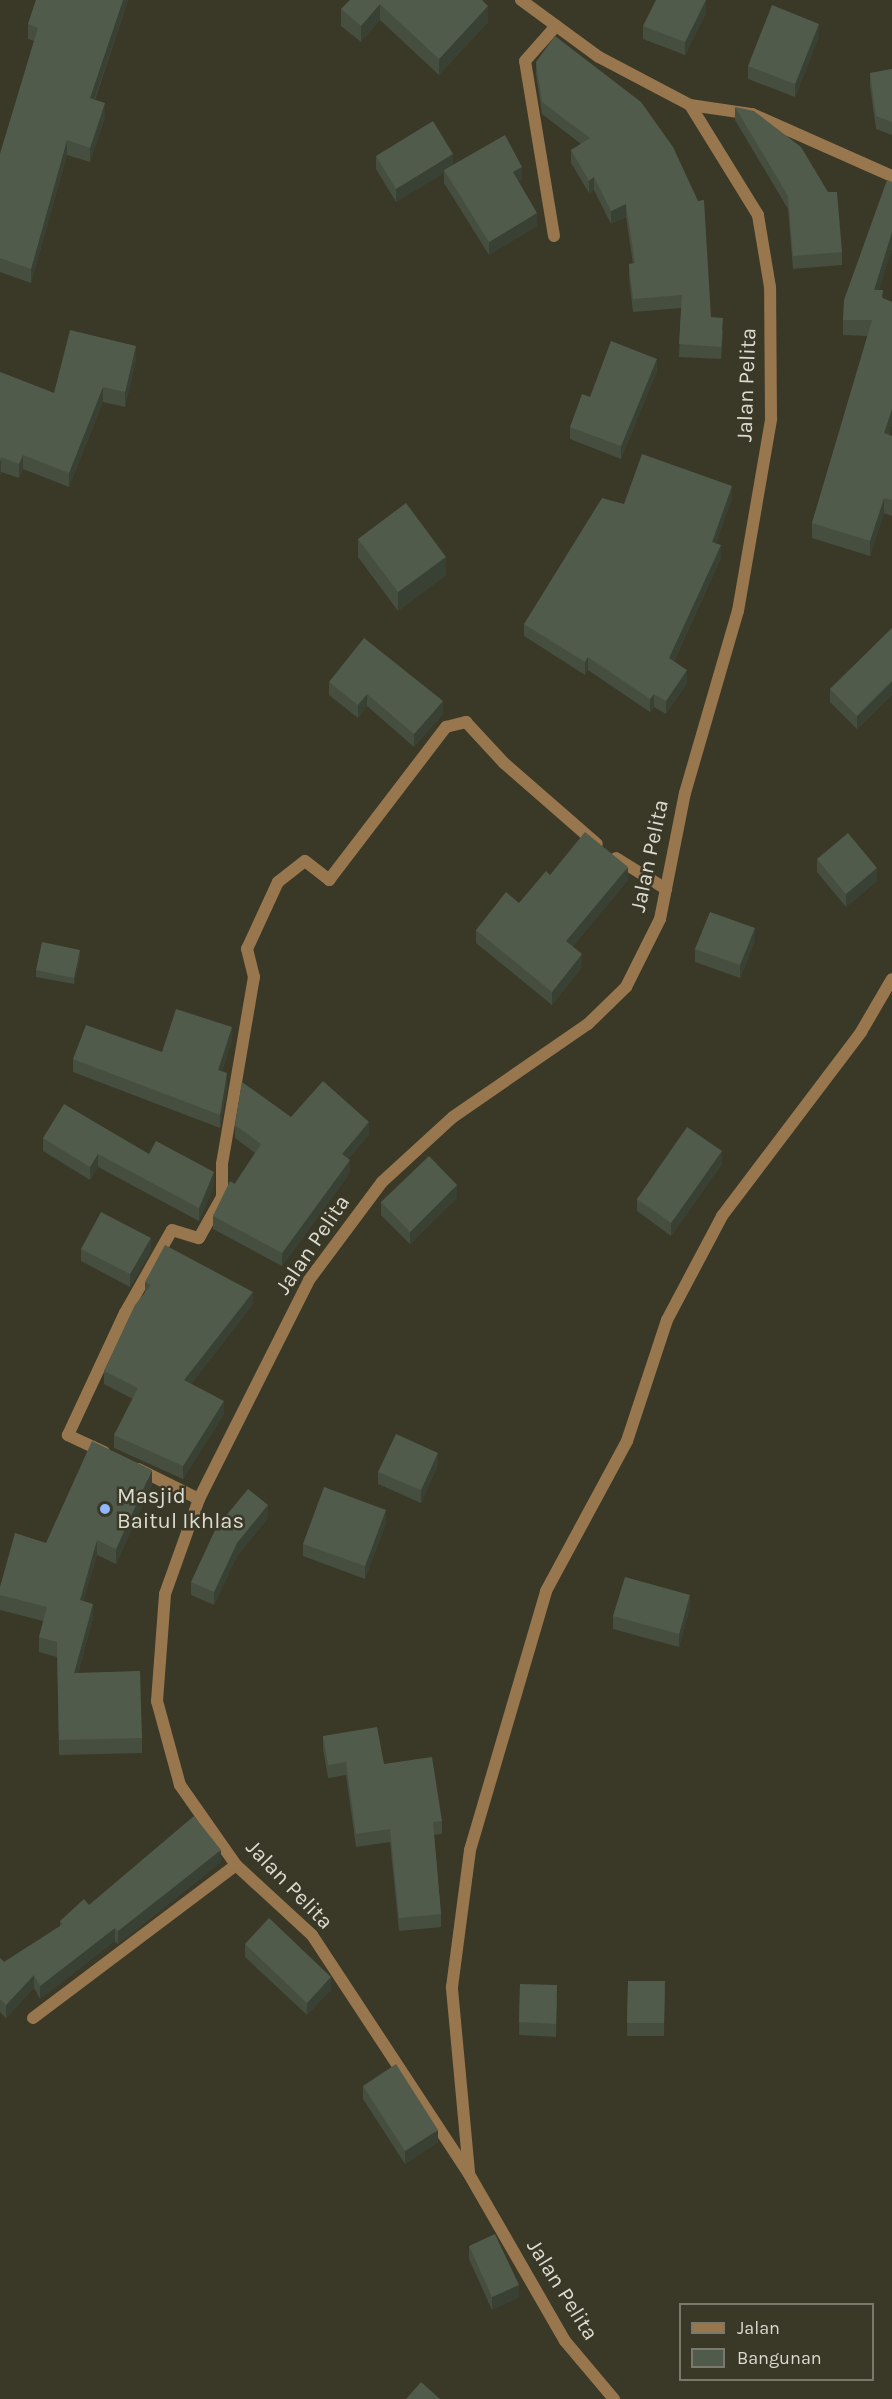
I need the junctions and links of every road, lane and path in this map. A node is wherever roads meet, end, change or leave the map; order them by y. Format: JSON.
{"nodes":[{"id":1,"x":521,"y":0,"type":"edge"},
{"id":2,"x":556,"y":26,"type":"junction"},
{"id":3,"x":690,"y":105,"type":"junction"},
{"id":4,"x":892,"y":176,"type":"edge"},
{"id":5,"x":554,"y":236,"type":"dead end"},
{"id":6,"x":666,"y":889,"type":"junction"},
{"id":7,"x":892,"y":979,"type":"edge"},
{"id":8,"x":199,"y":1499,"type":"junction"},
{"id":9,"x":236,"y":1865,"type":"junction"},
{"id":10,"x":33,"y":2018,"type":"dead end"},
{"id":11,"x":469,"y":2174,"type":"junction"},
{"id":12,"x":614,"y":2399,"type":"edge"}],
"edges":[{"from":1,"to":2,"type":"street"},
{"from":2,"to":3,"type":"street"},
{"from":2,"to":5,"type":"street"},
{"from":3,"to":4,"type":"street"},
{"from":3,"to":6,"type":"street","name":"Jalan Pelita"},
{"from":6,"to":8,"type":"street","name":"Jalan Pelita"},
{"from":6,"to":8,"type":"street"},
{"from":7,"to":11,"type":"street"},
{"from":8,"to":9,"type":"street","name":"Jalan Pelita"},
{"from":9,"to":10,"type":"street"},
{"from":9,"to":11,"type":"street","name":"Jalan Pelita"},
{"from":11,"to":12,"type":"street","name":"Jalan Pelita"}]}
